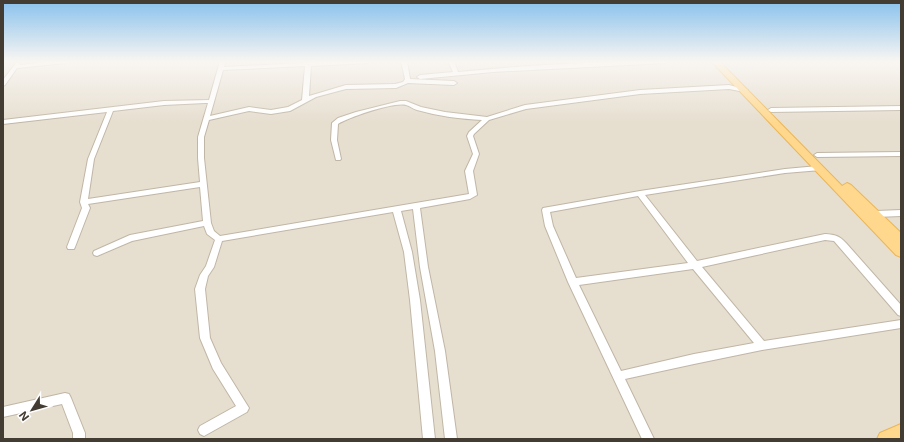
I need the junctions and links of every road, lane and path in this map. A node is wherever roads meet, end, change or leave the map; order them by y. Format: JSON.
{"nodes":[{"id":1,"x":218,"y":82,"type":"edge"},
{"id":2,"x":306,"y":82,"type":"edge"},
{"id":3,"x":406,"y":82,"type":"edge"},
{"id":4,"x":422,"y":82,"type":"edge"},
{"id":5,"x":736,"y":82,"type":"edge"},
{"id":6,"x":743,"y":82,"type":"edge"},
{"id":7,"x":454,"y":83,"type":"dead end"},
{"id":8,"x":745,"y":90,"type":"junction"},
{"id":9,"x":305,"y":101,"type":"junction"},
{"id":10,"x":212,"y":102,"type":"junction"},
{"id":11,"x":901,"y":108,"type":"edge"},
{"id":12,"x":111,"y":109,"type":"junction"},
{"id":13,"x":771,"y":110,"type":"junction"},
{"id":14,"x":207,"y":119,"type":"junction"},
{"id":15,"x":487,"y":119,"type":"junction"},
{"id":16,"x":3,"y":122,"type":"edge"},
{"id":17,"x":901,"y":154,"type":"edge"},
{"id":18,"x":817,"y":155,"type":"junction"},
{"id":19,"x":338,"y":158,"type":"dead end"},
{"id":20,"x":818,"y":168,"type":"junction"},
{"id":21,"x":203,"y":184,"type":"junction"},
{"id":22,"x":640,"y":193,"type":"junction"},
{"id":23,"x":84,"y":202,"type":"junction"},
{"id":24,"x":416,"y":205,"type":"junction"},
{"id":25,"x":396,"y":209,"type":"junction"},
{"id":26,"x":901,"y":213,"type":"edge"},
{"id":27,"x":876,"y":214,"type":"junction"},
{"id":28,"x":207,"y":223,"type":"junction"},
{"id":29,"x":219,"y":239,"type":"junction"},
{"id":30,"x":901,"y":240,"type":"edge"},
{"id":31,"x":71,"y":247,"type":"dead end"},
{"id":32,"x":901,"y":252,"type":"edge"},
{"id":33,"x":97,"y":253,"type":"dead end"},
{"id":34,"x":695,"y":265,"type":"junction"},
{"id":35,"x":573,"y":282,"type":"junction"},
{"id":36,"x":901,"y":312,"type":"edge"},
{"id":37,"x":901,"y":324,"type":"edge"},
{"id":38,"x":762,"y":346,"type":"junction"},
{"id":39,"x":618,"y":376,"type":"junction"},
{"id":40,"x":3,"y":412,"type":"edge"},
{"id":41,"x":204,"y":430,"type":"dead end"},
{"id":42,"x":901,"y":433,"type":"edge"},
{"id":43,"x":79,"y":439,"type":"edge"},
{"id":44,"x":428,"y":439,"type":"edge"},
{"id":45,"x":451,"y":439,"type":"edge"},
{"id":46,"x":648,"y":439,"type":"edge"},
{"id":47,"x":886,"y":439,"type":"edge"}],
"edges":[{"from":1,"to":10,"type":"street"},
{"from":2,"to":9,"type":"street"},
{"from":3,"to":9,"type":"street"},
{"from":4,"to":7,"type":"street"},
{"from":5,"to":8,"type":"main road"},
{"from":6,"to":13,"type":"main road"},
{"from":8,"to":15,"type":"street"},
{"from":8,"to":20,"type":"main road"},
{"from":9,"to":14,"type":"street"},
{"from":10,"to":12,"type":"street"},
{"from":10,"to":14,"type":"street"},
{"from":11,"to":13,"type":"street"},
{"from":12,"to":16,"type":"street"},
{"from":12,"to":23,"type":"street"},
{"from":13,"to":18,"type":"main road"},
{"from":14,"to":21,"type":"street"},
{"from":15,"to":19,"type":"street"},
{"from":15,"to":24,"type":"street"},
{"from":17,"to":18,"type":"street"},
{"from":18,"to":27,"type":"main road"},
{"from":20,"to":22,"type":"street"},
{"from":20,"to":32,"type":"main road"},
{"from":21,"to":23,"type":"street"},
{"from":21,"to":28,"type":"street"},
{"from":22,"to":34,"type":"street"},
{"from":22,"to":35,"type":"street"},
{"from":23,"to":31,"type":"street"},
{"from":24,"to":25,"type":"street"},
{"from":24,"to":45,"type":"street"},
{"from":25,"to":29,"type":"street"},
{"from":25,"to":44,"type":"street"},
{"from":26,"to":27,"type":"street"},
{"from":27,"to":30,"type":"main road"},
{"from":28,"to":29,"type":"street"},
{"from":28,"to":33,"type":"street"},
{"from":29,"to":41,"type":"street"},
{"from":34,"to":35,"type":"street"},
{"from":34,"to":36,"type":"street"},
{"from":34,"to":38,"type":"street"},
{"from":35,"to":39,"type":"street"},
{"from":37,"to":38,"type":"street"},
{"from":38,"to":39,"type":"street"},
{"from":39,"to":46,"type":"street"},
{"from":40,"to":43,"type":"street"},
{"from":42,"to":47,"type":"main road"}]}
